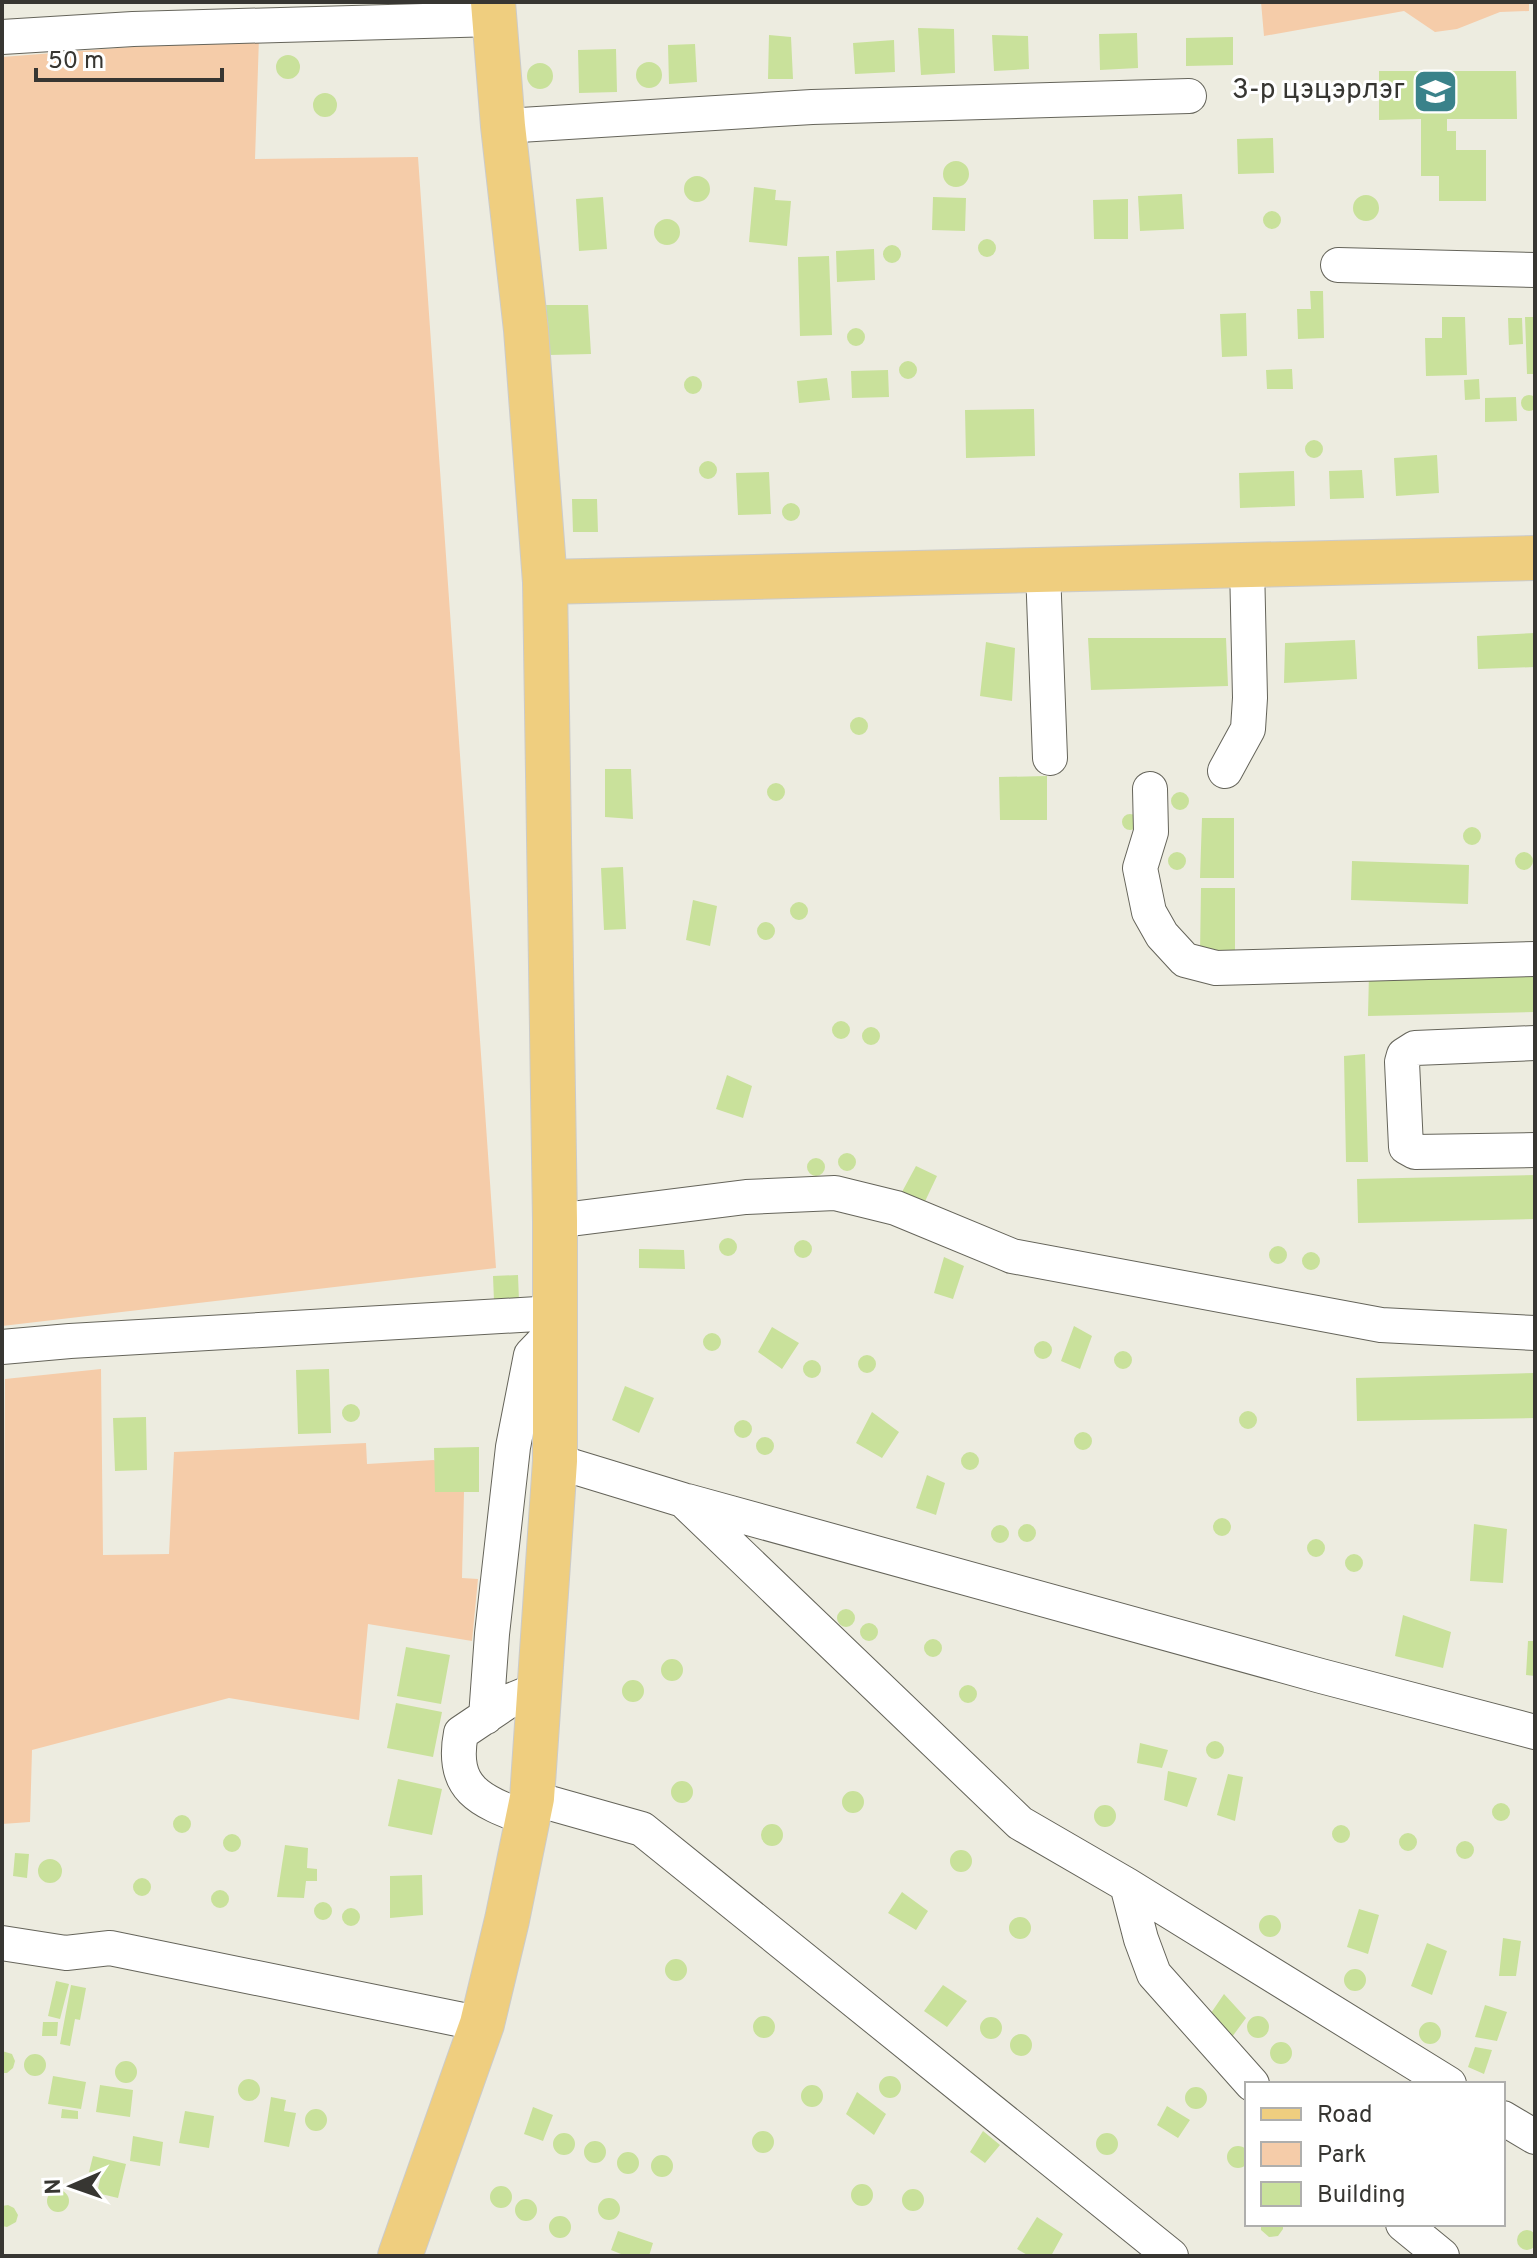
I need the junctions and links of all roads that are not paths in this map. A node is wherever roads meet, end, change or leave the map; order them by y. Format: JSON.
{"nodes":[{"id":1,"x":494,"y":11,"type":"edge"},
{"id":2,"x":2,"y":37,"type":"edge"},
{"id":3,"x":1189,"y":96,"type":"dead end"},
{"id":4,"x":503,"y":126,"type":"junction"},
{"id":5,"x":1338,"y":265,"type":"dead end"},
{"id":6,"x":1535,"y":270,"type":"edge"},
{"id":7,"x":1535,"y":558,"type":"edge"},
{"id":8,"x":1247,"y":565,"type":"junction"},
{"id":9,"x":1043,"y":570,"type":"junction"},
{"id":10,"x":545,"y":582,"type":"junction"},
{"id":11,"x":1050,"y":758,"type":"dead end"},
{"id":12,"x":1225,"y":771,"type":"dead end"},
{"id":13,"x":1150,"y":789,"type":"dead end"},
{"id":14,"x":1535,"y":959,"type":"edge"},
{"id":15,"x":1535,"y":1043,"type":"edge"},
{"id":16,"x":1535,"y":1150,"type":"edge"},
{"id":17,"x":555,"y":1221,"type":"junction"},
{"id":18,"x":554,"y":1322,"type":"junction"},
{"id":19,"x":1535,"y":1333,"type":"edge"},
{"id":20,"x":2,"y":1347,"type":"edge"},
{"id":21,"x":555,"y":1461,"type":"junction"},
{"id":22,"x":683,"y":1500,"type":"junction"},
{"id":23,"x":539,"y":1689,"type":"junction"},
{"id":24,"x":486,"y":1717,"type":"junction"},
{"id":25,"x":1535,"y":1732,"type":"edge"},
{"id":26,"x":530,"y":1808,"type":"junction"},
{"id":27,"x":1127,"y":1885,"type":"junction"},
{"id":28,"x":2,"y":1943,"type":"edge"},
{"id":29,"x":482,"y":2024,"type":"junction"},
{"id":30,"x":1250,"y":2082,"type":"edge"},
{"id":31,"x":1446,"y":2082,"type":"edge"},
{"id":32,"x":1505,"y":2119,"type":"edge"},
{"id":33,"x":1535,"y":2137,"type":"edge"},
{"id":34,"x":1405,"y":2226,"type":"edge"},
{"id":35,"x":400,"y":2256,"type":"edge"},
{"id":36,"x":1171,"y":2256,"type":"edge"},
{"id":37,"x":1442,"y":2256,"type":"edge"}],
"edges":[{"from":1,"to":2,"type":"street"},
{"from":1,"to":4,"type":"main road"},
{"from":3,"to":4,"type":"street"},
{"from":4,"to":10,"type":"main road"},
{"from":5,"to":6,"type":"street"},
{"from":7,"to":8,"type":"main road"},
{"from":8,"to":9,"type":"main road"},
{"from":8,"to":12,"type":"street"},
{"from":9,"to":10,"type":"main road"},
{"from":9,"to":11,"type":"street"},
{"from":10,"to":17,"type":"main road"},
{"from":13,"to":14,"type":"street"},
{"from":15,"to":16,"type":"street"},
{"from":17,"to":18,"type":"main road"},
{"from":17,"to":19,"type":"street"},
{"from":18,"to":20,"type":"street"},
{"from":18,"to":21,"type":"main road"},
{"from":18,"to":24,"type":"street"},
{"from":21,"to":22,"type":"street"},
{"from":21,"to":23,"type":"main road"},
{"from":22,"to":25,"type":"street"},
{"from":22,"to":27,"type":"street"},
{"from":23,"to":24,"type":"street"},
{"from":23,"to":26,"type":"main road"},
{"from":24,"to":26,"type":"street"},
{"from":26,"to":29,"type":"main road"},
{"from":26,"to":36,"type":"street"},
{"from":27,"to":30,"type":"street"},
{"from":27,"to":31,"type":"street"},
{"from":28,"to":29,"type":"street"},
{"from":29,"to":35,"type":"main road"},
{"from":32,"to":33,"type":"street"},
{"from":34,"to":37,"type":"street"}]}
